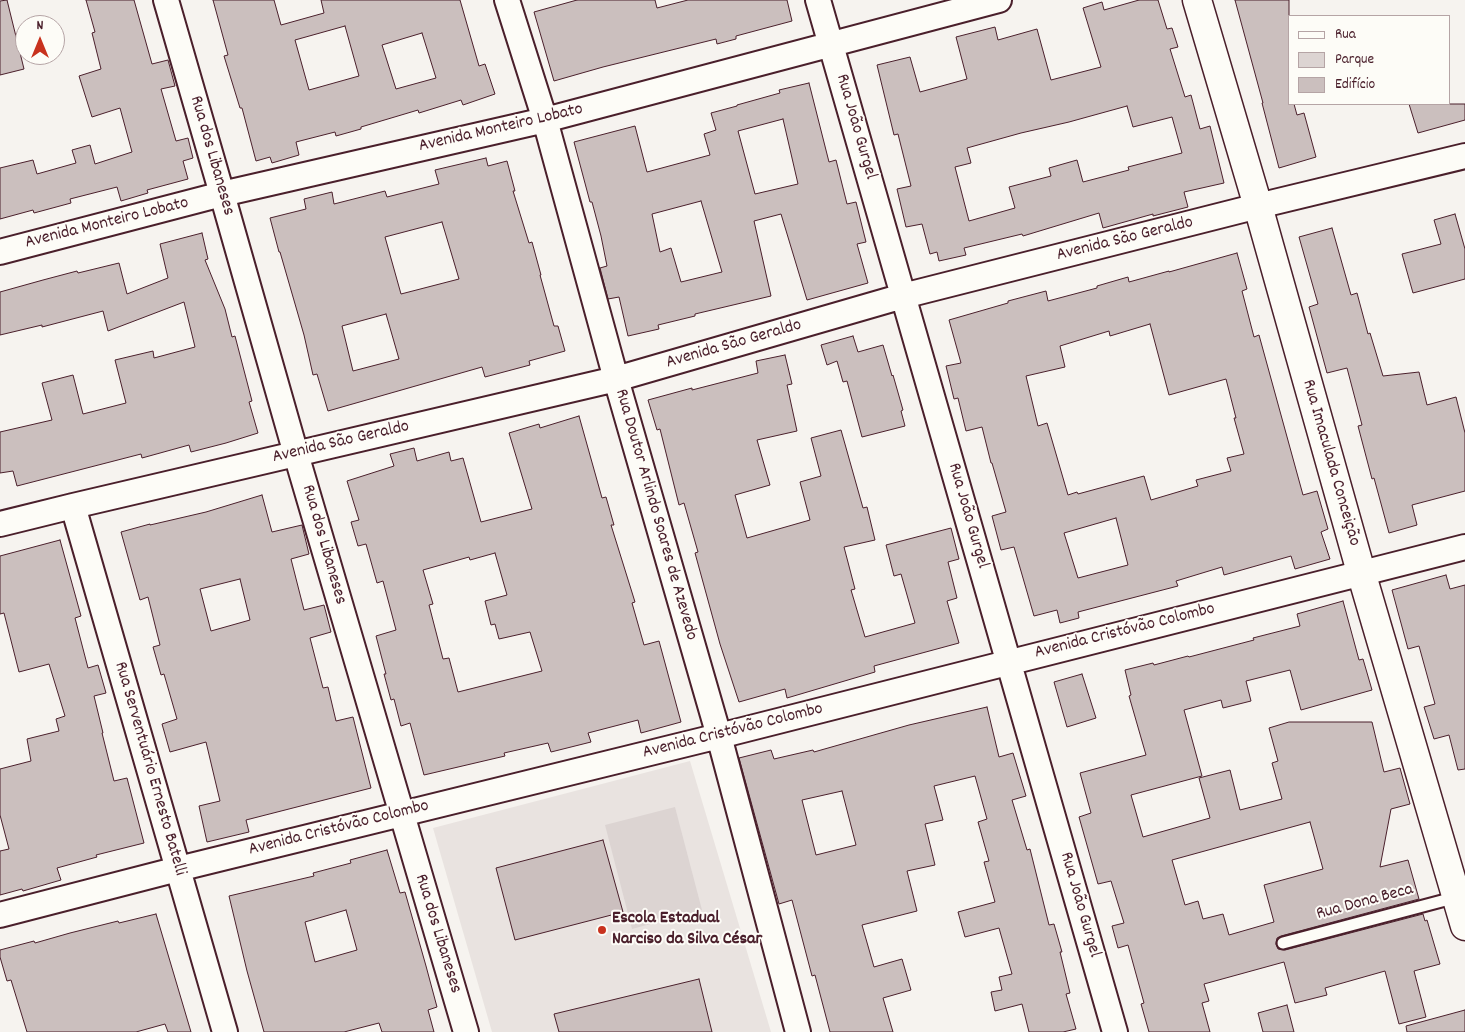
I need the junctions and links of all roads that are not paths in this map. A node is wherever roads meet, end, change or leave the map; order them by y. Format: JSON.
{"nodes":[{"id":1,"x":166,"y":0,"type":"edge"},
{"id":2,"x":507,"y":0,"type":"edge"},
{"id":3,"x":818,"y":0,"type":"edge"},
{"id":4,"x":999,"y":0,"type":"edge"},
{"id":5,"x":1197,"y":0,"type":"edge"},
{"id":6,"x":831,"y":44,"type":"junction"},
{"id":7,"x":545,"y":120,"type":"junction"},
{"id":8,"x":1465,"y":156,"type":"edge"},
{"id":9,"x":222,"y":194,"type":"junction"},
{"id":10,"x":1258,"y":206,"type":"junction"},
{"id":11,"x":0,"y":252,"type":"edge"},
{"id":12,"x":903,"y":296,"type":"junction"},
{"id":13,"x":616,"y":379,"type":"junction"},
{"id":14,"x":296,"y":454,"type":"junction"},
{"id":15,"x":73,"y":506,"type":"junction"},
{"id":16,"x":0,"y":524,"type":"edge"},
{"id":17,"x":1465,"y":547,"type":"edge"},
{"id":18,"x":1361,"y":572,"type":"junction"},
{"id":19,"x":1009,"y":662,"type":"junction"},
{"id":20,"x":718,"y":736,"type":"junction"},
{"id":21,"x":401,"y":813,"type":"junction"},
{"id":22,"x":178,"y":869,"type":"junction"},
{"id":23,"x":1457,"y":897,"type":"junction"},
{"id":24,"x":0,"y":916,"type":"edge"},
{"id":25,"x":1465,"y":926,"type":"edge"},
{"id":26,"x":1283,"y":944,"type":"dead end"},
{"id":27,"x":225,"y":1032,"type":"edge"},
{"id":28,"x":466,"y":1032,"type":"edge"},
{"id":29,"x":798,"y":1032,"type":"edge"},
{"id":30,"x":1116,"y":1032,"type":"edge"}],
"edges":[{"from":1,"to":9,"type":"street","name":"Rua dos Libaneses"},
{"from":2,"to":7,"type":"street","name":"Rua Doutor Arlindo Soares de Azevedo"},
{"from":3,"to":6,"type":"street","name":"Rua João Gurgel"},
{"from":4,"to":6,"type":"street","name":"Avenida Monteiro Lobato"},
{"from":5,"to":10,"type":"street","name":"Rua Imaculada Conceição"},
{"from":6,"to":7,"type":"street","name":"Avenida Monteiro Lobato"},
{"from":6,"to":12,"type":"street","name":"Rua João Gurgel"},
{"from":7,"to":9,"type":"street","name":"Avenida Monteiro Lobato"},
{"from":7,"to":13,"type":"street","name":"Rua Doutor Arlindo Soares de Azevedo"},
{"from":8,"to":10,"type":"street","name":"Avenida São Geraldo"},
{"from":9,"to":11,"type":"street","name":"Avenida Monteiro Lobato"},
{"from":9,"to":14,"type":"street","name":"Rua dos Libaneses"},
{"from":10,"to":12,"type":"street","name":"Avenida São Geraldo"},
{"from":10,"to":18,"type":"street","name":"Rua Imaculada Conceição"},
{"from":12,"to":13,"type":"street","name":"Avenida São Geraldo"},
{"from":12,"to":19,"type":"street","name":"Rua João Gurgel"},
{"from":13,"to":14,"type":"street","name":"Avenida São Geraldo"},
{"from":13,"to":20,"type":"street","name":"Rua Doutor Arlindo Soares de Azevedo"},
{"from":14,"to":15,"type":"street","name":"Avenida São Geraldo"},
{"from":14,"to":21,"type":"street","name":"Rua dos Libaneses"},
{"from":15,"to":16,"type":"street","name":"Avenida São Geraldo"},
{"from":15,"to":22,"type":"street","name":"Rua Serventuário Ernesto Batelli"},
{"from":17,"to":18,"type":"street","name":"Avenida Cristóvão Colombo"},
{"from":18,"to":19,"type":"street","name":"Avenida Cristóvão Colombo"},
{"from":18,"to":23,"type":"street","name":"Rua Imaculada Conceição"},
{"from":19,"to":20,"type":"street","name":"Avenida Cristóvão Colombo"},
{"from":19,"to":30,"type":"street","name":"Rua João Gurgel"},
{"from":20,"to":21,"type":"street","name":"Avenida Cristóvão Colombo"},
{"from":20,"to":29,"type":"street","name":"Rua Doutor Arlindo Soares de Azevedo"},
{"from":21,"to":22,"type":"street","name":"Avenida Cristóvão Colombo"},
{"from":21,"to":28,"type":"street","name":"Rua dos Libaneses"},
{"from":22,"to":24,"type":"street","name":"Avenida Cristóvão Colombo"},
{"from":22,"to":27,"type":"street","name":"Rua Serventuário Ernesto Batelli"},
{"from":23,"to":25,"type":"street","name":"Rua Imaculada Conceição"},
{"from":23,"to":26,"type":"lane","name":"Rua Dona Beca"}]}
